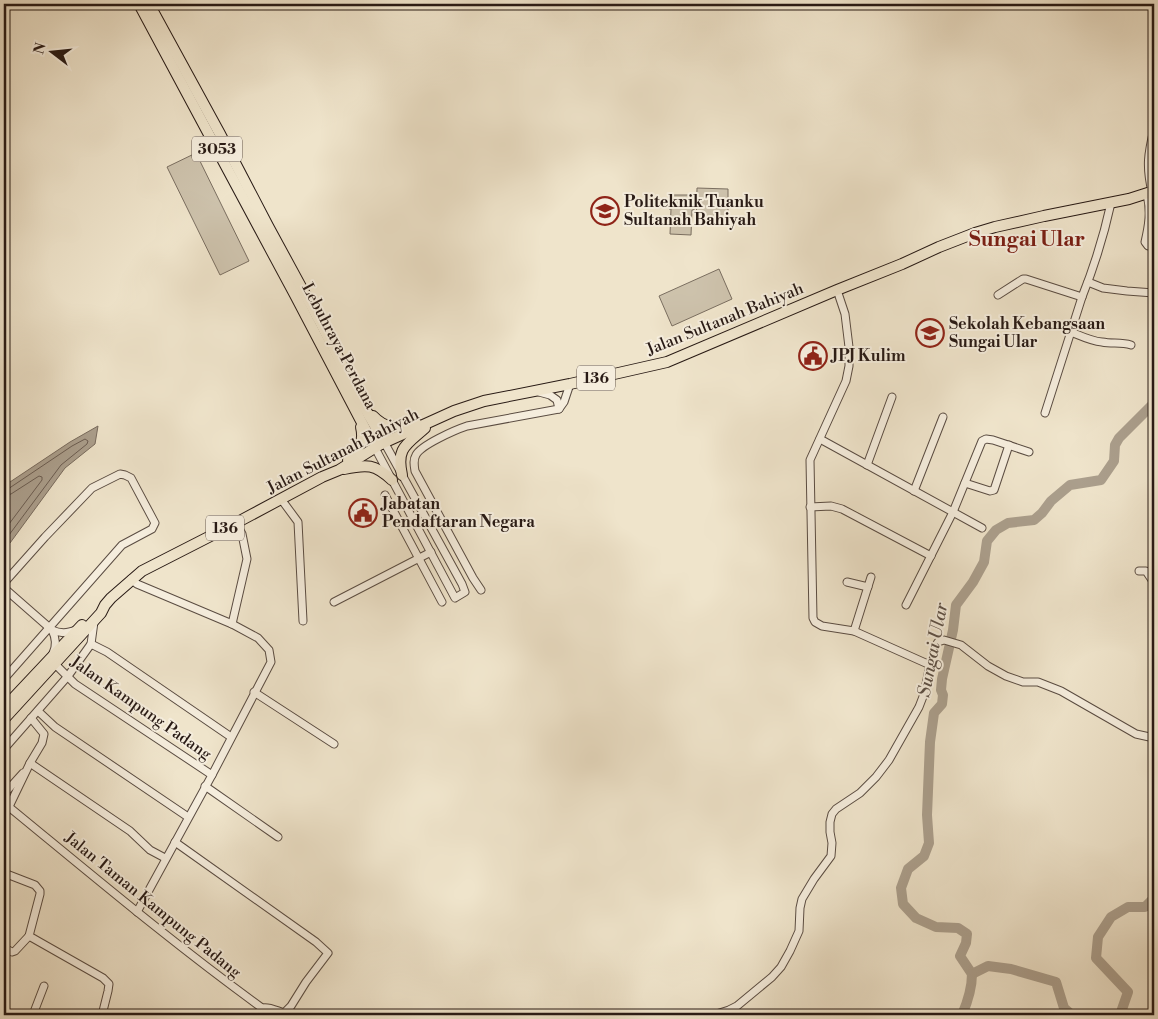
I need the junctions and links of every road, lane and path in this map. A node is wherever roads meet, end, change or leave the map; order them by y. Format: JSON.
{"nodes":[{"id":1,"x":139,"y":4,"type":"edge"},
{"id":2,"x":149,"y":4,"type":"edge"},
{"id":3,"x":1154,"y":129,"type":"edge"},
{"id":4,"x":1151,"y":192,"type":"edge"},
{"id":5,"x":1111,"y":203,"type":"junction"},
{"id":6,"x":1154,"y":246,"type":"edge"},
{"id":7,"x":1088,"y":282,"type":"junction"},
{"id":8,"x":837,"y":290,"type":"junction"},
{"id":9,"x":1154,"y":293,"type":"edge"},
{"id":10,"x":296,"y":295,"type":"junction"},
{"id":11,"x":998,"y":295,"type":"dead end"},
{"id":12,"x":1082,"y":297,"type":"junction"},
{"id":13,"x":319,"y":320,"type":"junction"},
{"id":14,"x":1071,"y":332,"type":"junction"},
{"id":15,"x":1131,"y":345,"type":"dead end"},
{"id":16,"x":570,"y":384,"type":"junction"},
{"id":17,"x":346,"y":390,"type":"junction"},
{"id":18,"x":536,"y":391,"type":"junction"},
{"id":19,"x":892,"y":397,"type":"dead end"},
{"id":20,"x":356,"y":401,"type":"junction"},
{"id":21,"x":559,"y":410,"type":"junction"},
{"id":22,"x":1045,"y":414,"type":"dead end"},
{"id":23,"x":943,"y":417,"type":"dead end"},
{"id":24,"x":433,"y":421,"type":"junction"},
{"id":25,"x":820,"y":439,"type":"junction"},
{"id":26,"x":378,"y":441,"type":"junction"},
{"id":27,"x":1009,"y":445,"type":"junction"},
{"id":28,"x":1029,"y":452,"type":"dead end"},
{"id":29,"x":867,"y":465,"type":"junction"},
{"id":30,"x":338,"y":470,"type":"junction"},
{"id":31,"x":397,"y":477,"type":"junction"},
{"id":32,"x":965,"y":482,"type":"junction"},
{"id":33,"x":914,"y":491,"type":"junction"},
{"id":34,"x":384,"y":495,"type":"dead end"},
{"id":35,"x":281,"y":499,"type":"junction"},
{"id":36,"x":810,"y":507,"type":"junction"},
{"id":37,"x":953,"y":512,"type":"junction"},
{"id":38,"x":236,"y":523,"type":"junction"},
{"id":39,"x":982,"y":528,"type":"dead end"},
{"id":40,"x":431,"y":552,"type":"junction"},
{"id":41,"x":931,"y":556,"type":"junction"},
{"id":42,"x":419,"y":559,"type":"junction"},
{"id":43,"x":1139,"y":571,"type":"dead end"},
{"id":44,"x":871,"y":577,"type":"dead end"},
{"id":45,"x":473,"y":578,"type":"junction"},
{"id":46,"x":131,"y":579,"type":"junction"},
{"id":47,"x":847,"y":582,"type":"dead end"},
{"id":48,"x":4,"y":583,"type":"edge"},
{"id":49,"x":1154,"y":583,"type":"edge"},
{"id":50,"x":462,"y":584,"type":"junction"},
{"id":51,"x":868,"y":587,"type":"junction"},
{"id":52,"x":4,"y":588,"type":"edge"},
{"id":53,"x":481,"y":590,"type":"dead end"},
{"id":54,"x":334,"y":602,"type":"dead end"},
{"id":55,"x":442,"y":602,"type":"dead end"},
{"id":56,"x":105,"y":605,"type":"junction"},
{"id":57,"x":906,"y":605,"type":"dead end"},
{"id":58,"x":94,"y":621,"type":"junction"},
{"id":59,"x":303,"y":621,"type":"dead end"},
{"id":60,"x":232,"y":624,"type":"junction"},
{"id":61,"x":51,"y":629,"type":"junction"},
{"id":62,"x":77,"y":630,"type":"junction"},
{"id":63,"x":854,"y":630,"type":"junction"},
{"id":64,"x":90,"y":644,"type":"junction"},
{"id":65,"x":53,"y":660,"type":"junction"},
{"id":66,"x":930,"y":665,"type":"junction"},
{"id":67,"x":68,"y":676,"type":"junction"},
{"id":68,"x":4,"y":679,"type":"edge"},
{"id":69,"x":254,"y":692,"type":"junction"},
{"id":70,"x":4,"y":708,"type":"edge"},
{"id":71,"x":38,"y":711,"type":"junction"},
{"id":72,"x":31,"y":718,"type":"junction"},
{"id":73,"x":4,"y":719,"type":"edge"},
{"id":74,"x":231,"y":736,"type":"junction"},
{"id":75,"x":1154,"y":738,"type":"edge"},
{"id":76,"x":334,"y":744,"type":"dead end"},
{"id":77,"x":4,"y":749,"type":"edge"},
{"id":78,"x":29,"y":765,"type":"junction"},
{"id":79,"x":212,"y":775,"type":"junction"},
{"id":80,"x":205,"y":786,"type":"junction"},
{"id":81,"x":4,"y":794,"type":"edge"},
{"id":82,"x":4,"y":800,"type":"edge"},
{"id":83,"x":9,"y":807,"type":"junction"},
{"id":84,"x":4,"y":817,"type":"edge"},
{"id":85,"x":188,"y":817,"type":"junction"},
{"id":86,"x":278,"y":837,"type":"dead end"},
{"id":87,"x":175,"y":842,"type":"junction"},
{"id":88,"x":165,"y":858,"type":"junction"},
{"id":89,"x":4,"y":873,"type":"edge"},
{"id":90,"x":137,"y":912,"type":"junction"},
{"id":91,"x":29,"y":936,"type":"junction"},
{"id":92,"x":4,"y":948,"type":"edge"},
{"id":93,"x":44,"y":986,"type":"dead end"},
{"id":94,"x":262,"y":1008,"type":"junction"},
{"id":95,"x":4,"y":1010,"type":"edge"},
{"id":96,"x":12,"y":1015,"type":"edge"},
{"id":97,"x":31,"y":1015,"type":"edge"},
{"id":98,"x":102,"y":1015,"type":"edge"},
{"id":99,"x":270,"y":1015,"type":"edge"},
{"id":100,"x":713,"y":1015,"type":"edge"}],
"edges":[{"from":1,"to":10,"type":"main road","name":"Lebuhraya Perdana","number":"3053"},
{"from":2,"to":13,"type":"main road","name":"Lebuhraya Perdana","number":"3053"},
{"from":3,"to":4,"type":"street"},
{"from":4,"to":5,"type":"main road","name":"Jalan Sultanah Bahiyah","number":"136"},
{"from":4,"to":6,"type":"street"},
{"from":5,"to":7,"type":"street"},
{"from":5,"to":8,"type":"main road","name":"Jalan Sultanah Bahiyah","number":"136"},
{"from":7,"to":9,"type":"street"},
{"from":7,"to":12,"type":"street"},
{"from":8,"to":16,"type":"main road","name":"Jalan Sultanah Bahiyah","number":"136"},
{"from":8,"to":25,"type":"street"},
{"from":10,"to":13,"type":"main road"},
{"from":10,"to":17,"type":"main road","name":"Lebuhraya Perdana","number":"3053"},
{"from":11,"to":12,"type":"street"},
{"from":12,"to":14,"type":"street"},
{"from":13,"to":17,"type":"main road"},
{"from":13,"to":20,"type":"main road","name":"Lebuhraya Perdana","number":"3053"},
{"from":14,"to":15,"type":"street"},
{"from":14,"to":22,"type":"street"},
{"from":16,"to":18,"type":"main road","name":"Jalan Sultanah Bahiyah","number":"136"},
{"from":16,"to":21,"type":"street"},
{"from":17,"to":20,"type":"main road","name":"Lebuhraya Perdana","number":"3053"},
{"from":18,"to":21,"type":"street"},
{"from":18,"to":24,"type":"main road","name":"Jalan Sultanah Bahiyah","number":"136"},
{"from":19,"to":29,"type":"street"},
{"from":20,"to":24,"type":"main road"},
{"from":20,"to":26,"type":"main road","name":"Lebuhraya Perdana","number":"3053"},
{"from":20,"to":30,"type":"main road"},
{"from":21,"to":45,"type":"street"},
{"from":23,"to":33,"type":"street"},
{"from":24,"to":26,"type":"main road","name":"Jalan Sultanah Bahiyah","number":"136"},
{"from":24,"to":31,"type":"main road"},
{"from":25,"to":29,"type":"street"},
{"from":25,"to":36,"type":"street"},
{"from":26,"to":30,"type":"main road","name":"Jalan Sultanah Bahiyah","number":"136"},
{"from":26,"to":31,"type":"street"},
{"from":26,"to":31,"type":"street"},
{"from":27,"to":28,"type":"street"},
{"from":27,"to":32,"type":"street"},
{"from":27,"to":32,"type":"street"},
{"from":29,"to":33,"type":"street"},
{"from":30,"to":31,"type":"main road"},
{"from":30,"to":35,"type":"main road","name":"Jalan Sultanah Bahiyah","number":"136"},
{"from":31,"to":40,"type":"street"},
{"from":31,"to":50,"type":"street"},
{"from":32,"to":37,"type":"street"},
{"from":33,"to":37,"type":"street"},
{"from":34,"to":42,"type":"street"},
{"from":35,"to":38,"type":"main road","name":"Jalan Sultanah Bahiyah","number":"136"},
{"from":35,"to":59,"type":"street"},
{"from":36,"to":41,"type":"street"},
{"from":36,"to":63,"type":"street"},
{"from":37,"to":39,"type":"street"},
{"from":37,"to":41,"type":"street"},
{"from":38,"to":46,"type":"main road","name":"Jalan Sultanah Bahiyah","number":"136"},
{"from":38,"to":60,"type":"street"},
{"from":40,"to":42,"type":"street"},
{"from":40,"to":50,"type":"street"},
{"from":41,"to":57,"type":"street"},
{"from":42,"to":54,"type":"street"},
{"from":42,"to":55,"type":"street"},
{"from":43,"to":49,"type":"street"},
{"from":44,"to":51,"type":"street"},
{"from":45,"to":50,"type":"street"},
{"from":45,"to":53,"type":"street"},
{"from":46,"to":56,"type":"main road","name":"Jalan Sultanah Bahiyah","number":"136"},
{"from":46,"to":60,"type":"street"},
{"from":47,"to":51,"type":"street"},
{"from":48,"to":61,"type":"street"},
{"from":51,"to":63,"type":"street"},
{"from":52,"to":61,"type":"street"},
{"from":56,"to":58,"type":"main road","name":"Jalan Sultanah Bahiyah","number":"136"},
{"from":56,"to":62,"type":"main road","name":"Jalan Sultanah Bahiyah","number":"136"},
{"from":58,"to":64,"type":"street"},
{"from":58,"to":65,"type":"main road","name":"Jalan Sultanah Bahiyah","number":"136"},
{"from":60,"to":69,"type":"street"},
{"from":61,"to":62,"type":"street"},
{"from":61,"to":65,"type":"street"},
{"from":61,"to":68,"type":"street"},
{"from":62,"to":65,"type":"main road","name":"Jalan Sultanah Bahiyah","number":"136"},
{"from":63,"to":66,"type":"street"},
{"from":64,"to":67,"type":"street"},
{"from":64,"to":74,"type":"street"},
{"from":65,"to":67,"type":"street","name":"Jalan Kampung Padang"},
{"from":65,"to":70,"type":"main road","name":"Jalan Sultanah Bahiyah","number":"136"},
{"from":65,"to":73,"type":"main road","name":"Jalan Sultanah Bahiyah","number":"136"},
{"from":66,"to":75,"type":"street"},
{"from":66,"to":100,"type":"street"},
{"from":67,"to":71,"type":"street"},
{"from":67,"to":79,"type":"street","name":"Jalan Kampung Padang"},
{"from":69,"to":74,"type":"street"},
{"from":69,"to":76,"type":"street"},
{"from":71,"to":72,"type":"street"},
{"from":71,"to":85,"type":"street"},
{"from":72,"to":77,"type":"street"},
{"from":72,"to":78,"type":"street"},
{"from":74,"to":79,"type":"street"},
{"from":78,"to":81,"type":"street"},
{"from":78,"to":83,"type":"street"},
{"from":78,"to":88,"type":"street"},
{"from":79,"to":80,"type":"street"},
{"from":80,"to":85,"type":"street"},
{"from":80,"to":86,"type":"street"},
{"from":82,"to":83,"type":"street","name":"Jalan Taman Kampung Padang"},
{"from":83,"to":84,"type":"street"},
{"from":83,"to":90,"type":"street","name":"Jalan Taman Kampung Padang"},
{"from":85,"to":87,"type":"street"},
{"from":87,"to":88,"type":"street"},
{"from":87,"to":94,"type":"street","name":"Jalan Taman Kampung Padang"},
{"from":88,"to":90,"type":"street"},
{"from":89,"to":91,"type":"street"},
{"from":90,"to":94,"type":"street","name":"Jalan Taman Kampung Padang"},
{"from":91,"to":92,"type":"street"},
{"from":91,"to":98,"type":"street"},
{"from":93,"to":97,"type":"street"},
{"from":94,"to":99,"type":"street"},
{"from":95,"to":96,"type":"street"}]}
